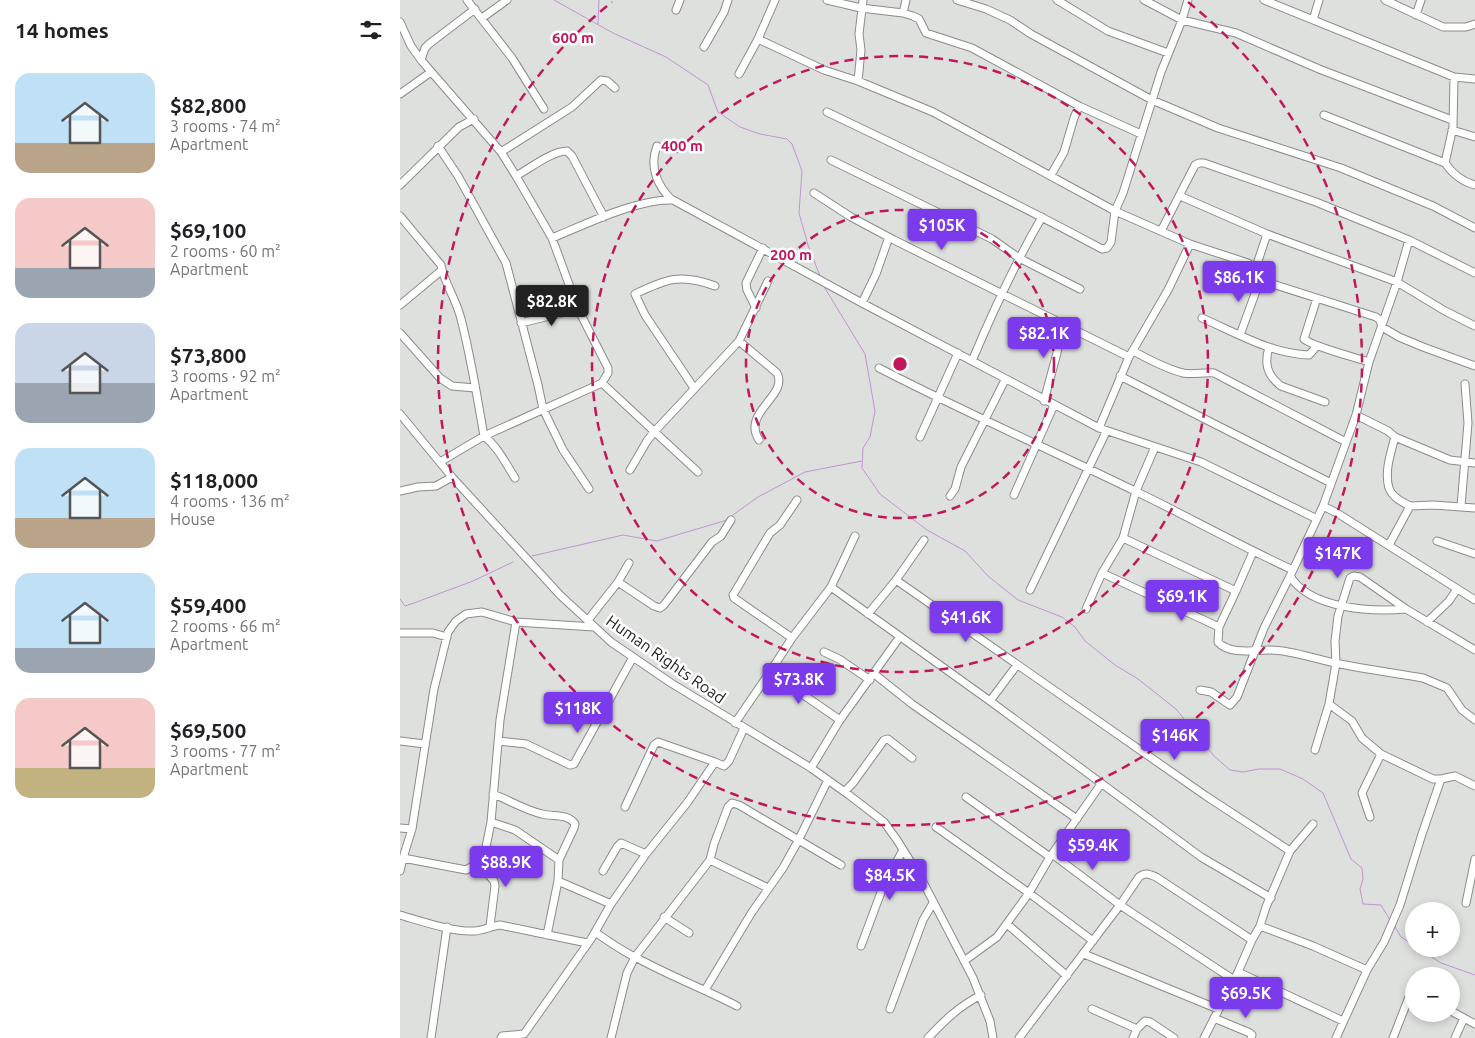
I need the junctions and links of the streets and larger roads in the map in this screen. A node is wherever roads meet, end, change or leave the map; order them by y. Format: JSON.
{"nodes":[{"id":1,"x":467,"y":0,"type":"edge"},
{"id":2,"x":507,"y":0,"type":"edge"},
{"id":3,"x":680,"y":0,"type":"edge"},
{"id":4,"x":728,"y":0,"type":"edge"},
{"id":5,"x":775,"y":0,"type":"edge"},
{"id":6,"x":828,"y":0,"type":"edge"},
{"id":7,"x":863,"y":0,"type":"edge"},
{"id":8,"x":906,"y":0,"type":"edge"},
{"id":9,"x":957,"y":0,"type":"edge"},
{"id":10,"x":1057,"y":0,"type":"edge"},
{"id":11,"x":1144,"y":0,"type":"edge"},
{"id":12,"x":1188,"y":0,"type":"edge"},
{"id":13,"x":1264,"y":0,"type":"edge"},
{"id":14,"x":1319,"y":0,"type":"edge"},
{"id":15,"x":1385,"y":0,"type":"edge"},
{"id":16,"x":1421,"y":0,"type":"edge"},
{"id":17,"x":861,"y":8,"type":"junction"},
{"id":18,"x":475,"y":10,"type":"junction"},
{"id":19,"x":676,"y":10,"type":"dead end"},
{"id":20,"x":903,"y":13,"type":"junction"},
{"id":21,"x":1416,"y":15,"type":"junction"},
{"id":22,"x":482,"y":18,"type":"junction"},
{"id":23,"x":1182,"y":20,"type":"junction"},
{"id":24,"x":1313,"y":20,"type":"junction"},
{"id":25,"x":400,"y":22,"type":"edge"},
{"id":26,"x":1475,"y":24,"type":"edge"},
{"id":27,"x":758,"y":39,"type":"junction"},
{"id":28,"x":704,"y":47,"type":"dead end"},
{"id":29,"x":1168,"y":54,"type":"junction"},
{"id":30,"x":421,"y":60,"type":"junction"},
{"id":31,"x":431,"y":72,"type":"junction"},
{"id":32,"x":738,"y":74,"type":"dead end"},
{"id":33,"x":1454,"y":77,"type":"junction"},
{"id":34,"x":1475,"y":80,"type":"edge"},
{"id":35,"x":858,"y":81,"type":"junction"},
{"id":36,"x":615,"y":88,"type":"dead end"},
{"id":37,"x":400,"y":94,"type":"edge"},
{"id":38,"x":1152,"y":100,"type":"junction"},
{"id":39,"x":1079,"y":106,"type":"junction"},
{"id":40,"x":544,"y":109,"type":"dead end"},
{"id":41,"x":827,"y":112,"type":"dead end"},
{"id":42,"x":1324,"y":115,"type":"dead end"},
{"id":43,"x":474,"y":120,"type":"junction"},
{"id":44,"x":1452,"y":120,"type":"junction"},
{"id":45,"x":1452,"y":130,"type":"junction"},
{"id":46,"x":1142,"y":134,"type":"junction"},
{"id":47,"x":1475,"y":137,"type":"edge"},
{"id":48,"x":438,"y":146,"type":"junction"},
{"id":49,"x":656,"y":146,"type":"dead end"},
{"id":50,"x":501,"y":152,"type":"junction"},
{"id":51,"x":831,"y":160,"type":"dead end"},
{"id":52,"x":1445,"y":163,"type":"junction"},
{"id":53,"x":1051,"y":175,"type":"junction"},
{"id":54,"x":516,"y":176,"type":"junction"},
{"id":55,"x":400,"y":185,"type":"edge"},
{"id":56,"x":1475,"y":185,"type":"edge"},
{"id":57,"x":814,"y":193,"type":"dead end"},
{"id":58,"x":1180,"y":196,"type":"junction"},
{"id":59,"x":673,"y":200,"type":"junction"},
{"id":60,"x":1115,"y":211,"type":"junction"},
{"id":61,"x":400,"y":216,"type":"edge"},
{"id":62,"x":604,"y":217,"type":"junction"},
{"id":63,"x":1042,"y":217,"type":"junction"},
{"id":64,"x":1475,"y":228,"type":"edge"},
{"id":65,"x":1161,"y":231,"type":"junction"},
{"id":66,"x":1267,"y":234,"type":"junction"},
{"id":67,"x":889,"y":237,"type":"junction"},
{"id":68,"x":552,"y":238,"type":"junction"},
{"id":69,"x":1409,"y":240,"type":"junction"},
{"id":70,"x":1190,"y":244,"type":"junction"},
{"id":71,"x":763,"y":248,"type":"junction"},
{"id":72,"x":1019,"y":258,"type":"junction"},
{"id":73,"x":442,"y":270,"type":"junction"},
{"id":74,"x":1255,"y":270,"type":"junction"},
{"id":75,"x":1475,"y":272,"type":"edge"},
{"id":76,"x":1260,"y":280,"type":"junction"},
{"id":77,"x":768,"y":281,"type":"dead end"},
{"id":78,"x":1397,"y":282,"type":"junction"},
{"id":79,"x":714,"y":286,"type":"dead end"},
{"id":80,"x":1080,"y":289,"type":"dead end"},
{"id":81,"x":1002,"y":294,"type":"junction"},
{"id":82,"x":1317,"y":298,"type":"junction"},
{"id":83,"x":862,"y":303,"type":"junction"},
{"id":84,"x":400,"y":306,"type":"edge"},
{"id":85,"x":756,"y":308,"type":"junction"},
{"id":86,"x":578,"y":309,"type":"junction"},
{"id":87,"x":1202,"y":318,"type":"dead end"},
{"id":88,"x":520,"y":323,"type":"junction"},
{"id":89,"x":1062,"y":324,"type":"junction"},
{"id":90,"x":1475,"y":326,"type":"edge"},
{"id":91,"x":1382,"y":327,"type":"junction"},
{"id":92,"x":400,"y":333,"type":"edge"},
{"id":93,"x":1240,"y":335,"type":"junction"},
{"id":94,"x":739,"y":341,"type":"junction"},
{"id":95,"x":1317,"y":346,"type":"junction"},
{"id":96,"x":1268,"y":347,"type":"junction"},
{"id":97,"x":958,"y":354,"type":"junction"},
{"id":98,"x":1131,"y":354,"type":"junction"},
{"id":99,"x":972,"y":361,"type":"junction"},
{"id":100,"x":1369,"y":362,"type":"junction"},
{"id":101,"x":1475,"y":366,"type":"edge"},
{"id":102,"x":879,"y":368,"type":"dead end"},
{"id":103,"x":1120,"y":376,"type":"junction"},
{"id":104,"x":1005,"y":380,"type":"junction"},
{"id":105,"x":602,"y":383,"type":"junction"},
{"id":106,"x":1465,"y":384,"type":"dead end"},
{"id":107,"x":475,"y":388,"type":"junction"},
{"id":108,"x":694,"y":388,"type":"junction"},
{"id":109,"x":937,"y":398,"type":"junction"},
{"id":110,"x":1044,"y":401,"type":"junction"},
{"id":111,"x":1325,"y":402,"type":"dead end"},
{"id":112,"x":1054,"y":405,"type":"junction"},
{"id":113,"x":543,"y":409,"type":"junction"},
{"id":114,"x":400,"y":414,"type":"edge"},
{"id":115,"x":1356,"y":414,"type":"junction"},
{"id":116,"x":984,"y":420,"type":"junction"},
{"id":117,"x":1471,"y":423,"type":"edge"},
{"id":118,"x":1102,"y":430,"type":"junction"},
{"id":119,"x":654,"y":432,"type":"junction"},
{"id":120,"x":484,"y":436,"type":"junction"},
{"id":121,"x":1396,"y":436,"type":"junction"},
{"id":122,"x":920,"y":437,"type":"dead end"},
{"id":123,"x":760,"y":440,"type":"dead end"},
{"id":124,"x":1346,"y":442,"type":"junction"},
{"id":125,"x":1036,"y":443,"type":"junction"},
{"id":126,"x":1155,"y":447,"type":"junction"},
{"id":127,"x":440,"y":462,"type":"junction"},
{"id":128,"x":1464,"y":462,"type":"junction"},
{"id":129,"x":1475,"y":463,"type":"edge"},
{"id":130,"x":1087,"y":469,"type":"junction"},
{"id":131,"x":630,"y":470,"type":"dead end"},
{"id":132,"x":698,"y":472,"type":"dead end"},
{"id":133,"x":452,"y":477,"type":"junction"},
{"id":134,"x":515,"y":478,"type":"dead end"},
{"id":135,"x":1331,"y":483,"type":"junction"},
{"id":136,"x":589,"y":490,"type":"dead end"},
{"id":137,"x":400,"y":491,"type":"edge"},
{"id":138,"x":1136,"y":491,"type":"junction"},
{"id":139,"x":1014,"y":495,"type":"dead end"},
{"id":140,"x":950,"y":496,"type":"dead end"},
{"id":141,"x":796,"y":500,"type":"dead end"},
{"id":142,"x":1323,"y":506,"type":"junction"},
{"id":143,"x":1410,"y":506,"type":"junction"},
{"id":144,"x":1461,"y":506,"type":"junction"},
{"id":145,"x":1475,"y":508,"type":"edge"},
{"id":146,"x":1317,"y":519,"type":"junction"},
{"id":147,"x":732,"y":520,"type":"dead end"},
{"id":148,"x":855,"y":536,"type":"dead end"},
{"id":149,"x":1123,"y":538,"type":"junction"},
{"id":150,"x":924,"y":540,"type":"dead end"},
{"id":151,"x":1437,"y":541,"type":"dead end"},
{"id":152,"x":1389,"y":545,"type":"junction"},
{"id":153,"x":1253,"y":552,"type":"junction"},
{"id":154,"x":1475,"y":554,"type":"edge"},
{"id":155,"x":629,"y":563,"type":"dead end"},
{"id":156,"x":1102,"y":573,"type":"junction"},
{"id":157,"x":1292,"y":573,"type":"junction"},
{"id":158,"x":896,"y":580,"type":"junction"},
{"id":159,"x":618,"y":582,"type":"junction"},
{"id":160,"x":831,"y":587,"type":"junction"},
{"id":161,"x":1457,"y":589,"type":"junction"},
{"id":162,"x":1030,"y":590,"type":"dead end"},
{"id":163,"x":1236,"y":591,"type":"junction"},
{"id":164,"x":1475,"y":600,"type":"edge"},
{"id":165,"x":1340,"y":606,"type":"junction"},
{"id":166,"x":1086,"y":609,"type":"dead end"},
{"id":167,"x":1406,"y":609,"type":"junction"},
{"id":168,"x":868,"y":614,"type":"junction"},
{"id":169,"x":588,"y":620,"type":"junction"},
{"id":170,"x":516,"y":622,"type":"junction"},
{"id":171,"x":1427,"y":622,"type":"junction"},
{"id":172,"x":594,"y":627,"type":"junction"},
{"id":173,"x":1220,"y":627,"type":"junction"},
{"id":174,"x":400,"y":633,"type":"edge"},
{"id":175,"x":447,"y":637,"type":"junction"},
{"id":176,"x":792,"y":638,"type":"junction"},
{"id":177,"x":899,"y":638,"type":"junction"},
{"id":178,"x":1475,"y":650,"type":"edge"},
{"id":179,"x":1254,"y":651,"type":"junction"},
{"id":180,"x":824,"y":652,"type":"dead end"},
{"id":181,"x":633,"y":657,"type":"junction"},
{"id":182,"x":1336,"y":663,"type":"junction"},
{"id":183,"x":1017,"y":665,"type":"junction"},
{"id":184,"x":770,"y":672,"type":"junction"},
{"id":185,"x":872,"y":677,"type":"junction"},
{"id":186,"x":1200,"y":690,"type":"dead end"},
{"id":187,"x":990,"y":702,"type":"junction"},
{"id":188,"x":1329,"y":704,"type":"junction"},
{"id":189,"x":840,"y":720,"type":"junction"},
{"id":190,"x":1475,"y":720,"type":"edge"},
{"id":191,"x":735,"y":723,"type":"junction"},
{"id":192,"x":744,"y":728,"type":"junction"},
{"id":193,"x":400,"y":741,"type":"edge"},
{"id":194,"x":498,"y":741,"type":"junction"},
{"id":195,"x":425,"y":744,"type":"junction"},
{"id":196,"x":1315,"y":750,"type":"dead end"},
{"id":197,"x":1381,"y":754,"type":"junction"},
{"id":198,"x":912,"y":758,"type":"dead end"},
{"id":199,"x":715,"y":762,"type":"junction"},
{"id":200,"x":811,"y":768,"type":"junction"},
{"id":201,"x":1441,"y":779,"type":"junction"},
{"id":202,"x":828,"y":780,"type":"junction"},
{"id":203,"x":1101,"y":784,"type":"junction"},
{"id":204,"x":1475,"y":786,"type":"edge"},
{"id":205,"x":845,"y":791,"type":"junction"},
{"id":206,"x":493,"y":794,"type":"junction"},
{"id":207,"x":966,"y":797,"type":"dead end"},
{"id":208,"x":625,"y":807,"type":"dead end"},
{"id":209,"x":1370,"y":817,"type":"dead end"},
{"id":210,"x":1077,"y":819,"type":"junction"},
{"id":211,"x":491,"y":822,"type":"junction"},
{"id":212,"x":1313,"y":824,"type":"dead end"},
{"id":213,"x":936,"y":827,"type":"dead end"},
{"id":214,"x":400,"y":828,"type":"edge"},
{"id":215,"x":412,"y":829,"type":"junction"},
{"id":216,"x":798,"y":841,"type":"junction"},
{"id":217,"x":903,"y":850,"type":"junction"},
{"id":218,"x":1290,"y":851,"type":"junction"},
{"id":219,"x":646,"y":854,"type":"junction"},
{"id":220,"x":1051,"y":856,"type":"junction"},
{"id":221,"x":403,"y":858,"type":"junction"},
{"id":222,"x":1475,"y":859,"type":"edge"},
{"id":223,"x":559,"y":860,"type":"junction"},
{"id":224,"x":710,"y":860,"type":"junction"},
{"id":225,"x":478,"y":864,"type":"junction"},
{"id":226,"x":841,"y":865,"type":"dead end"},
{"id":227,"x":400,"y":871,"type":"edge"},
{"id":228,"x":604,"y":871,"type":"dead end"},
{"id":229,"x":558,"y":881,"type":"junction"},
{"id":230,"x":768,"y":888,"type":"junction"},
{"id":231,"x":1029,"y":892,"type":"junction"},
{"id":232,"x":1270,"y":898,"type":"junction"},
{"id":233,"x":933,"y":903,"type":"junction"},
{"id":234,"x":1466,"y":903,"type":"dead end"},
{"id":235,"x":612,"y":904,"type":"junction"},
{"id":236,"x":1120,"y":905,"type":"junction"},
{"id":237,"x":400,"y":915,"type":"edge"},
{"id":238,"x":664,"y":917,"type":"junction"},
{"id":239,"x":1006,"y":924,"type":"junction"},
{"id":240,"x":490,"y":926,"type":"junction"},
{"id":241,"x":1260,"y":926,"type":"junction"},
{"id":242,"x":447,"y":927,"type":"junction"},
{"id":243,"x":595,"y":932,"type":"junction"},
{"id":244,"x":689,"y":933,"type":"dead end"},
{"id":245,"x":547,"y":935,"type":"junction"},
{"id":246,"x":1252,"y":940,"type":"junction"},
{"id":247,"x":1093,"y":941,"type":"junction"},
{"id":248,"x":588,"y":943,"type":"junction"},
{"id":249,"x":861,"y":946,"type":"dead end"},
{"id":250,"x":1084,"y":954,"type":"junction"},
{"id":251,"x":635,"y":957,"type":"junction"},
{"id":252,"x":964,"y":961,"type":"junction"},
{"id":253,"x":1367,"y":970,"type":"junction"},
{"id":254,"x":1238,"y":972,"type":"junction"},
{"id":255,"x":1067,"y":976,"type":"junction"},
{"id":256,"x":1234,"y":980,"type":"junction"},
{"id":257,"x":705,"y":990,"type":"junction"},
{"id":258,"x":981,"y":995,"type":"junction"},
{"id":259,"x":738,"y":1006,"type":"dead end"},
{"id":260,"x":1405,"y":1006,"type":"edge"},
{"id":261,"x":890,"y":1009,"type":"dead end"},
{"id":262,"x":1092,"y":1009,"type":"dead end"},
{"id":263,"x":1218,"y":1009,"type":"junction"},
{"id":264,"x":1460,"y":1016,"type":"edge"},
{"id":265,"x":1214,"y":1018,"type":"junction"},
{"id":266,"x":1464,"y":1018,"type":"junction"},
{"id":267,"x":1343,"y":1021,"type":"junction"},
{"id":268,"x":1475,"y":1024,"type":"edge"},
{"id":269,"x":1137,"y":1028,"type":"junction"},
{"id":270,"x":1395,"y":1037,"type":"edge"},
{"id":271,"x":431,"y":1038,"type":"edge"},
{"id":272,"x":501,"y":1038,"type":"edge"},
{"id":273,"x":611,"y":1038,"type":"edge"},
{"id":274,"x":928,"y":1038,"type":"edge"},
{"id":275,"x":993,"y":1038,"type":"edge"},
{"id":276,"x":1019,"y":1038,"type":"edge"},
{"id":277,"x":1133,"y":1038,"type":"edge"},
{"id":278,"x":1174,"y":1038,"type":"edge"},
{"id":279,"x":1204,"y":1038,"type":"edge"},
{"id":280,"x":1251,"y":1038,"type":"edge"},
{"id":281,"x":1336,"y":1038,"type":"edge"},
{"id":282,"x":1455,"y":1038,"type":"edge"}],
"edges":[{"from":1,"to":18,"type":"street"},
{"from":2,"to":22,"type":"street"},
{"from":3,"to":19,"type":"street"},
{"from":4,"to":28,"type":"street"},
{"from":5,"to":27,"type":"street"},
{"from":6,"to":17,"type":"street"},
{"from":7,"to":17,"type":"street"},
{"from":8,"to":20,"type":"street"},
{"from":9,"to":38,"type":"street"},
{"from":10,"to":29,"type":"street"},
{"from":11,"to":23,"type":"street"},
{"from":12,"to":23,"type":"street"},
{"from":13,"to":24,"type":"street"},
{"from":14,"to":24,"type":"street"},
{"from":15,"to":21,"type":"street"},
{"from":16,"to":21,"type":"street"},
{"from":17,"to":20,"type":"street"},
{"from":17,"to":35,"type":"street"},
{"from":18,"to":22,"type":"street"},
{"from":18,"to":30,"type":"street"},
{"from":20,"to":39,"type":"street"},
{"from":21,"to":26,"type":"street"},
{"from":22,"to":40,"type":"street"},
{"from":23,"to":29,"type":"street"},
{"from":23,"to":44,"type":"street"},
{"from":24,"to":33,"type":"street"},
{"from":25,"to":30,"type":"street"},
{"from":27,"to":32,"type":"street"},
{"from":27,"to":35,"type":"street"},
{"from":29,"to":38,"type":"street"},
{"from":30,"to":31,"type":"street"},
{"from":31,"to":37,"type":"street"},
{"from":31,"to":43,"type":"street"},
{"from":33,"to":34,"type":"street"},
{"from":33,"to":44,"type":"street"},
{"from":35,"to":53,"type":"street"},
{"from":36,"to":50,"type":"street"},
{"from":38,"to":46,"type":"street"},
{"from":38,"to":64,"type":"street"},
{"from":39,"to":46,"type":"street"},
{"from":39,"to":53,"type":"street"},
{"from":41,"to":63,"type":"street"},
{"from":42,"to":52,"type":"street"},
{"from":43,"to":48,"type":"street"},
{"from":43,"to":50,"type":"street"},
{"from":44,"to":45,"type":"street"},
{"from":45,"to":47,"type":"street"},
{"from":45,"to":52,"type":"street"},
{"from":46,"to":60,"type":"street"},
{"from":48,"to":55,"type":"street"},
{"from":48,"to":88,"type":"street"},
{"from":49,"to":59,"type":"street"},
{"from":50,"to":54,"type":"street"},
{"from":51,"to":72,"type":"street"},
{"from":52,"to":56,"type":"street"},
{"from":53,"to":60,"type":"street"},
{"from":54,"to":62,"type":"street"},
{"from":54,"to":68,"type":"street"},
{"from":57,"to":67,"type":"street"},
{"from":58,"to":65,"type":"street"},
{"from":58,"to":66,"type":"street"},
{"from":58,"to":69,"type":"street"},
{"from":59,"to":62,"type":"street"},
{"from":59,"to":71,"type":"street"},
{"from":60,"to":63,"type":"street"},
{"from":60,"to":65,"type":"street"},
{"from":61,"to":73,"type":"street"},
{"from":62,"to":68,"type":"street"},
{"from":63,"to":72,"type":"street"},
{"from":65,"to":70,"type":"street"},
{"from":66,"to":74,"type":"street"},
{"from":66,"to":78,"type":"street"},
{"from":67,"to":81,"type":"street"},
{"from":67,"to":83,"type":"street"},
{"from":68,"to":86,"type":"street"},
{"from":69,"to":75,"type":"street"},
{"from":69,"to":78,"type":"street"},
{"from":70,"to":74,"type":"street"},
{"from":70,"to":98,"type":"street"},
{"from":71,"to":83,"type":"street"},
{"from":71,"to":85,"type":"street"},
{"from":72,"to":80,"type":"street"},
{"from":72,"to":81,"type":"street"},
{"from":73,"to":84,"type":"street"},
{"from":73,"to":107,"type":"street"},
{"from":74,"to":76,"type":"street"},
{"from":76,"to":82,"type":"street"},
{"from":76,"to":93,"type":"street"},
{"from":77,"to":85,"type":"street"},
{"from":78,"to":90,"type":"street"},
{"from":78,"to":91,"type":"street"},
{"from":79,"to":108,"type":"street"},
{"from":81,"to":89,"type":"street"},
{"from":81,"to":99,"type":"street"},
{"from":82,"to":91,"type":"street"},
{"from":82,"to":95,"type":"street"},
{"from":83,"to":97,"type":"street"},
{"from":85,"to":94,"type":"street"},
{"from":86,"to":88,"type":"street"},
{"from":86,"to":105,"type":"street"},
{"from":87,"to":93,"type":"street"},
{"from":88,"to":113,"type":"street"},
{"from":89,"to":98,"type":"street"},
{"from":89,"to":110,"type":"street"},
{"from":91,"to":100,"type":"street"},
{"from":91,"to":101,"type":"street"},
{"from":92,"to":107,"type":"street"},
{"from":93,"to":96,"type":"street"},
{"from":94,"to":108,"type":"street"},
{"from":94,"to":123,"type":"street"},
{"from":95,"to":96,"type":"street"},
{"from":95,"to":100,"type":"street"},
{"from":96,"to":111,"type":"street"},
{"from":97,"to":99,"type":"street"},
{"from":97,"to":109,"type":"street"},
{"from":98,"to":103,"type":"street"},
{"from":98,"to":124,"type":"street"},
{"from":99,"to":104,"type":"street"},
{"from":100,"to":115,"type":"street"},
{"from":102,"to":109,"type":"street"},
{"from":103,"to":118,"type":"street"},
{"from":103,"to":135,"type":"street"},
{"from":104,"to":110,"type":"street"},
{"from":104,"to":116,"type":"street"},
{"from":105,"to":113,"type":"street"},
{"from":105,"to":119,"type":"street"},
{"from":106,"to":117,"type":"street"},
{"from":107,"to":120,"type":"street"},
{"from":108,"to":119,"type":"street"},
{"from":109,"to":116,"type":"street"},
{"from":109,"to":122,"type":"street"},
{"from":110,"to":112,"type":"street"},
{"from":112,"to":118,"type":"street"},
{"from":112,"to":125,"type":"street"},
{"from":113,"to":120,"type":"street"},
{"from":113,"to":136,"type":"street"},
{"from":114,"to":127,"type":"street","name":"Human Rights Road"},
{"from":115,"to":121,"type":"street"},
{"from":115,"to":124,"type":"street"},
{"from":116,"to":125,"type":"street"},
{"from":116,"to":140,"type":"street"},
{"from":117,"to":128,"type":"street"},
{"from":118,"to":126,"type":"street"},
{"from":118,"to":130,"type":"street"},
{"from":119,"to":131,"type":"street"},
{"from":119,"to":132,"type":"street"},
{"from":120,"to":127,"type":"street"},
{"from":120,"to":134,"type":"street"},
{"from":121,"to":128,"type":"street"},
{"from":121,"to":143,"type":"street"},
{"from":124,"to":135,"type":"street"},
{"from":125,"to":130,"type":"street"},
{"from":125,"to":139,"type":"street"},
{"from":126,"to":138,"type":"street"},
{"from":126,"to":146,"type":"street"},
{"from":127,"to":133,"type":"street","name":"Human Rights Road"},
{"from":128,"to":129,"type":"street"},
{"from":128,"to":144,"type":"street"},
{"from":130,"to":138,"type":"street"},
{"from":130,"to":162,"type":"street"},
{"from":133,"to":137,"type":"street"},
{"from":133,"to":169,"type":"street","name":"Human Rights Road"},
{"from":135,"to":142,"type":"street"},
{"from":138,"to":149,"type":"street"},
{"from":138,"to":153,"type":"street"},
{"from":141,"to":176,"type":"street"},
{"from":142,"to":146,"type":"street"},
{"from":142,"to":152,"type":"street"},
{"from":143,"to":144,"type":"street"},
{"from":143,"to":152,"type":"street"},
{"from":144,"to":145,"type":"street"},
{"from":146,"to":157,"type":"street"},
{"from":147,"to":159,"type":"street"},
{"from":148,"to":160,"type":"street"},
{"from":149,"to":156,"type":"street"},
{"from":149,"to":163,"type":"street"},
{"from":150,"to":158,"type":"street"},
{"from":151,"to":154,"type":"street"},
{"from":152,"to":161,"type":"street"},
{"from":153,"to":157,"type":"street"},
{"from":153,"to":163,"type":"street"},
{"from":155,"to":159,"type":"street"},
{"from":156,"to":166,"type":"street"},
{"from":156,"to":173,"type":"street"},
{"from":157,"to":165,"type":"street"},
{"from":157,"to":179,"type":"street"},
{"from":158,"to":168,"type":"street"},
{"from":158,"to":183,"type":"street"},
{"from":159,"to":169,"type":"street"},
{"from":160,"to":168,"type":"street"},
{"from":160,"to":176,"type":"street"},
{"from":161,"to":164,"type":"street"},
{"from":161,"to":171,"type":"street"},
{"from":163,"to":173,"type":"street"},
{"from":165,"to":167,"type":"street"},
{"from":165,"to":167,"type":"street"},
{"from":165,"to":182,"type":"street"},
{"from":167,"to":171,"type":"street"},
{"from":168,"to":177,"type":"street"},
{"from":169,"to":172,"type":"street","name":"Human Rights Road"},
{"from":170,"to":172,"type":"street"},
{"from":170,"to":175,"type":"street"},
{"from":170,"to":194,"type":"street"},
{"from":171,"to":178,"type":"street"},
{"from":172,"to":181,"type":"street","name":"Human Rights Road"},
{"from":173,"to":179,"type":"street"},
{"from":174,"to":175,"type":"street"},
{"from":175,"to":195,"type":"street"},
{"from":176,"to":184,"type":"street"},
{"from":177,"to":185,"type":"street"},
{"from":177,"to":187,"type":"street"},
{"from":179,"to":182,"type":"street"},
{"from":179,"to":186,"type":"street"},
{"from":180,"to":185,"type":"street"},
{"from":181,"to":191,"type":"street","name":"Human Rights Road"},
{"from":181,"to":194,"type":"street"},
{"from":182,"to":188,"type":"street"},
{"from":182,"to":190,"type":"street"},
{"from":183,"to":187,"type":"street"},
{"from":183,"to":218,"type":"street"},
{"from":184,"to":189,"type":"street"},
{"from":184,"to":191,"type":"street"},
{"from":185,"to":189,"type":"street"},
{"from":185,"to":210,"type":"street"},
{"from":187,"to":203,"type":"street"},
{"from":188,"to":196,"type":"street"},
{"from":188,"to":197,"type":"street"},
{"from":189,"to":200,"type":"street"},
{"from":191,"to":192,"type":"street","name":"Human Rights Road"},
{"from":192,"to":199,"type":"street"},
{"from":192,"to":200,"type":"street","name":"Human Rights Road"},
{"from":193,"to":195,"type":"street"},
{"from":194,"to":206,"type":"street"},
{"from":195,"to":215,"type":"street"},
{"from":197,"to":201,"type":"street"},
{"from":197,"to":209,"type":"street"},
{"from":198,"to":205,"type":"street"},
{"from":199,"to":208,"type":"street"},
{"from":199,"to":219,"type":"street"},
{"from":200,"to":202,"type":"street","name":"Human Rights Road"},
{"from":201,"to":204,"type":"street"},
{"from":201,"to":253,"type":"street"},
{"from":202,"to":205,"type":"street","name":"Human Rights Road"},
{"from":202,"to":216,"type":"street"},
{"from":203,"to":210,"type":"street"},
{"from":203,"to":232,"type":"street"},
{"from":205,"to":217,"type":"street","name":"Human Rights Road"},
{"from":206,"to":211,"type":"street"},
{"from":206,"to":223,"type":"street"},
{"from":207,"to":220,"type":"street"},
{"from":210,"to":220,"type":"street"},
{"from":211,"to":223,"type":"street"},
{"from":211,"to":225,"type":"street"},
{"from":212,"to":218,"type":"street"},
{"from":213,"to":231,"type":"street"},
{"from":214,"to":215,"type":"street"},
{"from":215,"to":221,"type":"street"},
{"from":216,"to":224,"type":"street"},
{"from":216,"to":226,"type":"street"},
{"from":216,"to":230,"type":"street"},
{"from":217,"to":233,"type":"street","name":"Human Rights Road"},
{"from":217,"to":249,"type":"street"},
{"from":218,"to":232,"type":"street"},
{"from":219,"to":228,"type":"street"},
{"from":219,"to":235,"type":"street"},
{"from":220,"to":231,"type":"street"},
{"from":220,"to":236,"type":"street"},
{"from":221,"to":225,"type":"street"},
{"from":221,"to":227,"type":"street"},
{"from":222,"to":234,"type":"street"},
{"from":223,"to":229,"type":"street"},
{"from":224,"to":230,"type":"street"},
{"from":224,"to":238,"type":"street"},
{"from":225,"to":240,"type":"street"},
{"from":229,"to":235,"type":"street"},
{"from":229,"to":245,"type":"street"},
{"from":230,"to":257,"type":"street"},
{"from":231,"to":239,"type":"street"},
{"from":231,"to":247,"type":"street"},
{"from":232,"to":241,"type":"street"},
{"from":233,"to":252,"type":"street","name":"Human Rights Road"},
{"from":233,"to":261,"type":"street"},
{"from":235,"to":243,"type":"street"},
{"from":236,"to":246,"type":"street"},
{"from":236,"to":247,"type":"street"},
{"from":236,"to":256,"type":"street"},
{"from":237,"to":242,"type":"street"},
{"from":238,"to":244,"type":"street"},
{"from":238,"to":251,"type":"street"},
{"from":239,"to":252,"type":"street"},
{"from":239,"to":255,"type":"street"},
{"from":240,"to":242,"type":"street"},
{"from":240,"to":245,"type":"street"},
{"from":241,"to":246,"type":"street"},
{"from":241,"to":253,"type":"street"},
{"from":242,"to":271,"type":"street"},
{"from":243,"to":248,"type":"street"},
{"from":243,"to":251,"type":"street"},
{"from":245,"to":248,"type":"street"},
{"from":246,"to":254,"type":"street"},
{"from":247,"to":250,"type":"street"},
{"from":248,"to":272,"type":"street"},
{"from":250,"to":255,"type":"street"},
{"from":250,"to":263,"type":"street"},
{"from":251,"to":257,"type":"street"},
{"from":251,"to":273,"type":"street"},
{"from":252,"to":258,"type":"street","name":"Human Rights Road"},
{"from":253,"to":267,"type":"street"},
{"from":254,"to":256,"type":"street"},
{"from":254,"to":267,"type":"street"},
{"from":255,"to":276,"type":"street"},
{"from":256,"to":263,"type":"street"},
{"from":257,"to":259,"type":"street"},
{"from":258,"to":274,"type":"street"},
{"from":258,"to":275,"type":"street","name":"Human Rights Road"},
{"from":260,"to":270,"type":"street"},
{"from":262,"to":269,"type":"street"},
{"from":263,"to":265,"type":"street"},
{"from":264,"to":266,"type":"street"},
{"from":265,"to":279,"type":"street"},
{"from":265,"to":280,"type":"street"},
{"from":266,"to":268,"type":"street"},
{"from":266,"to":282,"type":"street"},
{"from":267,"to":281,"type":"street"},
{"from":269,"to":277,"type":"street"},
{"from":269,"to":278,"type":"street"}]}
